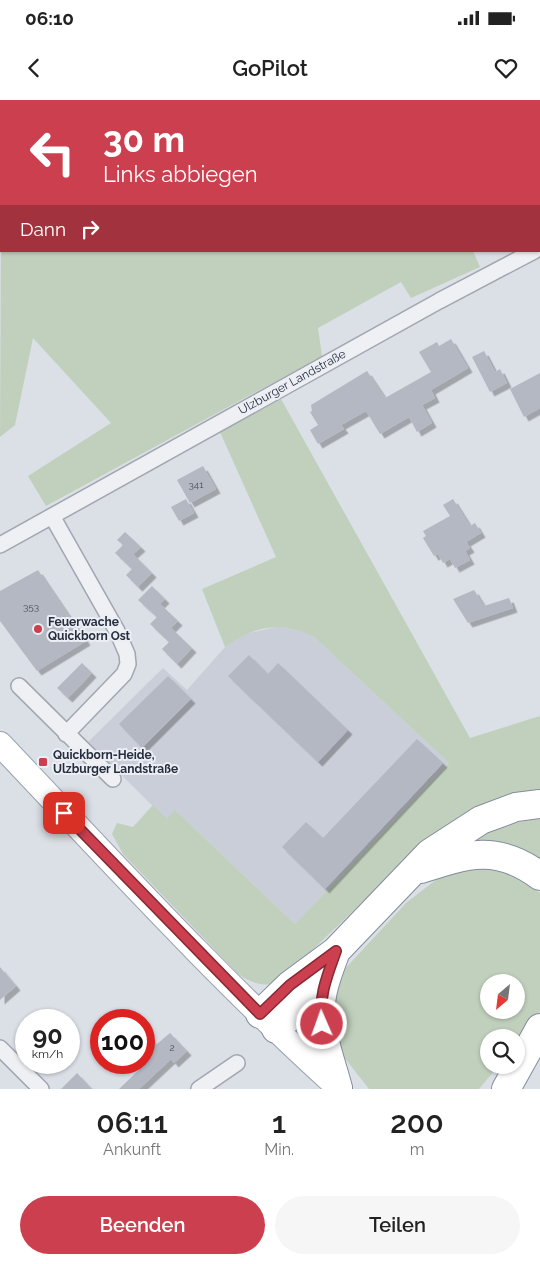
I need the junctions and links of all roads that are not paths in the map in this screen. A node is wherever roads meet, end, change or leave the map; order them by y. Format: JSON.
{"nodes":[{"id":1,"x":532,"y":252,"type":"edge"},
{"id":2,"x":52,"y":516,"type":"junction"},
{"id":3,"x":0,"y":545,"type":"edge"},
{"id":4,"x":19,"y":686,"type":"dead end"},
{"id":5,"x":66,"y":734,"type":"junction"},
{"id":6,"x":0,"y":744,"type":"edge"},
{"id":7,"x":113,"y":779,"type":"dead end"},
{"id":8,"x":540,"y":804,"type":"edge"},
{"id":9,"x":415,"y":871,"type":"junction"},
{"id":10,"x":540,"y":876,"type":"edge"},
{"id":11,"x":336,"y":951,"type":"junction"},
{"id":12,"x":324,"y":986,"type":"junction"},
{"id":13,"x":268,"y":1022,"type":"junction"},
{"id":14,"x":540,"y":1028,"type":"edge"},
{"id":15,"x":0,"y":1048,"type":"edge"},
{"id":16,"x":540,"y":1053,"type":"edge"},
{"id":17,"x":237,"y":1063,"type":"dead end"},
{"id":18,"x":339,"y":1088,"type":"edge"},
{"id":19,"x":41,"y":1089,"type":"edge"},
{"id":20,"x":199,"y":1089,"type":"edge"},
{"id":21,"x":507,"y":1089,"type":"edge"}],
"edges":[{"from":1,"to":2,"type":"street","name":"Ulzburger Landstraße"},
{"from":2,"to":3,"type":"street","name":"Ulzburger Landstraße"},
{"from":2,"to":5,"type":"street"},
{"from":4,"to":5,"type":"street"},
{"from":5,"to":7,"type":"street"},
{"from":6,"to":13,"type":"main road"},
{"from":8,"to":9,"type":"highway"},
{"from":9,"to":10,"type":"highway"},
{"from":9,"to":11,"type":"highway"},
{"from":11,"to":12,"type":"highway"},
{"from":11,"to":13,"type":"highway"},
{"from":12,"to":13,"type":"highway"},
{"from":12,"to":18,"type":"highway"},
{"from":13,"to":18,"type":"main road"},
{"from":14,"to":21,"type":"highway"},
{"from":15,"to":19,"type":"street"},
{"from":16,"to":21,"type":"highway"},
{"from":17,"to":20,"type":"street"}]}
